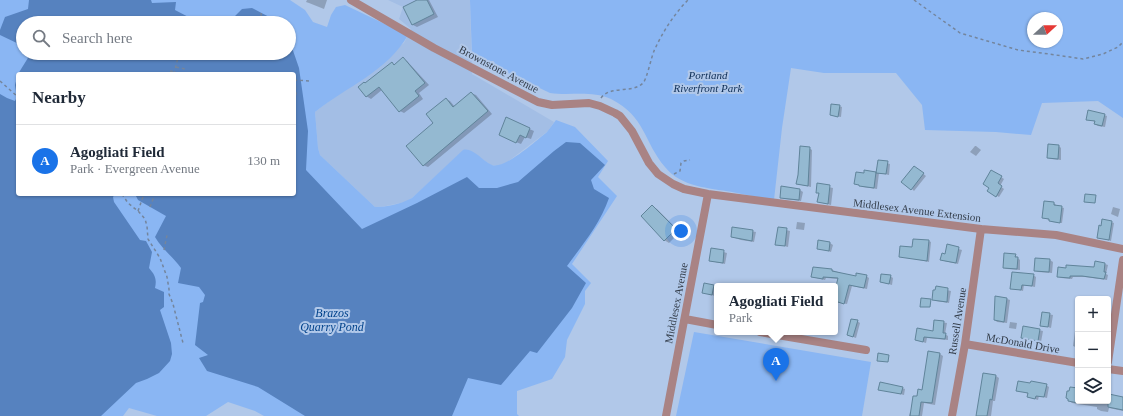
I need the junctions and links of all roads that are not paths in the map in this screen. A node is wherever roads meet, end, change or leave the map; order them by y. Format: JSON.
{"nodes":[{"id":1,"x":351,"y":0,"type":"edge"},
{"id":2,"x":708,"y":194,"type":"junction"},
{"id":3,"x":981,"y":229,"type":"junction"},
{"id":4,"x":1123,"y":250,"type":"edge"},
{"id":5,"x":1123,"y":260,"type":"edge"},
{"id":6,"x":685,"y":320,"type":"junction"},
{"id":7,"x":714,"y":325,"type":"edge"},
{"id":8,"x":778,"y":335,"type":"edge"},
{"id":9,"x":1111,"y":342,"type":"edge"},
{"id":10,"x":965,"y":344,"type":"junction"},
{"id":11,"x":866,"y":350,"type":"dead end"},
{"id":12,"x":1075,"y":363,"type":"edge"},
{"id":13,"x":1111,"y":369,"type":"edge"},
{"id":14,"x":1123,"y":371,"type":"edge"},
{"id":15,"x":666,"y":416,"type":"edge"},
{"id":16,"x":952,"y":416,"type":"edge"}],
"edges":[{"from":1,"to":2,"type":"street","name":"Brownstone Avenue"},
{"from":2,"to":3,"type":"street","name":"Middlesex Avenue Extension"},
{"from":2,"to":6,"type":"street","name":"Middlesex Avenue"},
{"from":3,"to":4,"type":"street","name":"Middlesex Avenue Extension"},
{"from":3,"to":10,"type":"street","name":"Russell Avenue"},
{"from":5,"to":9,"type":"street"},
{"from":6,"to":7,"type":"street"},
{"from":6,"to":15,"type":"street","name":"Middlesex Avenue"},
{"from":8,"to":11,"type":"street"},
{"from":10,"to":12,"type":"street","name":"McDonald Drive"},
{"from":10,"to":16,"type":"street","name":"Russell Avenue"},
{"from":13,"to":14,"type":"street"}]}
